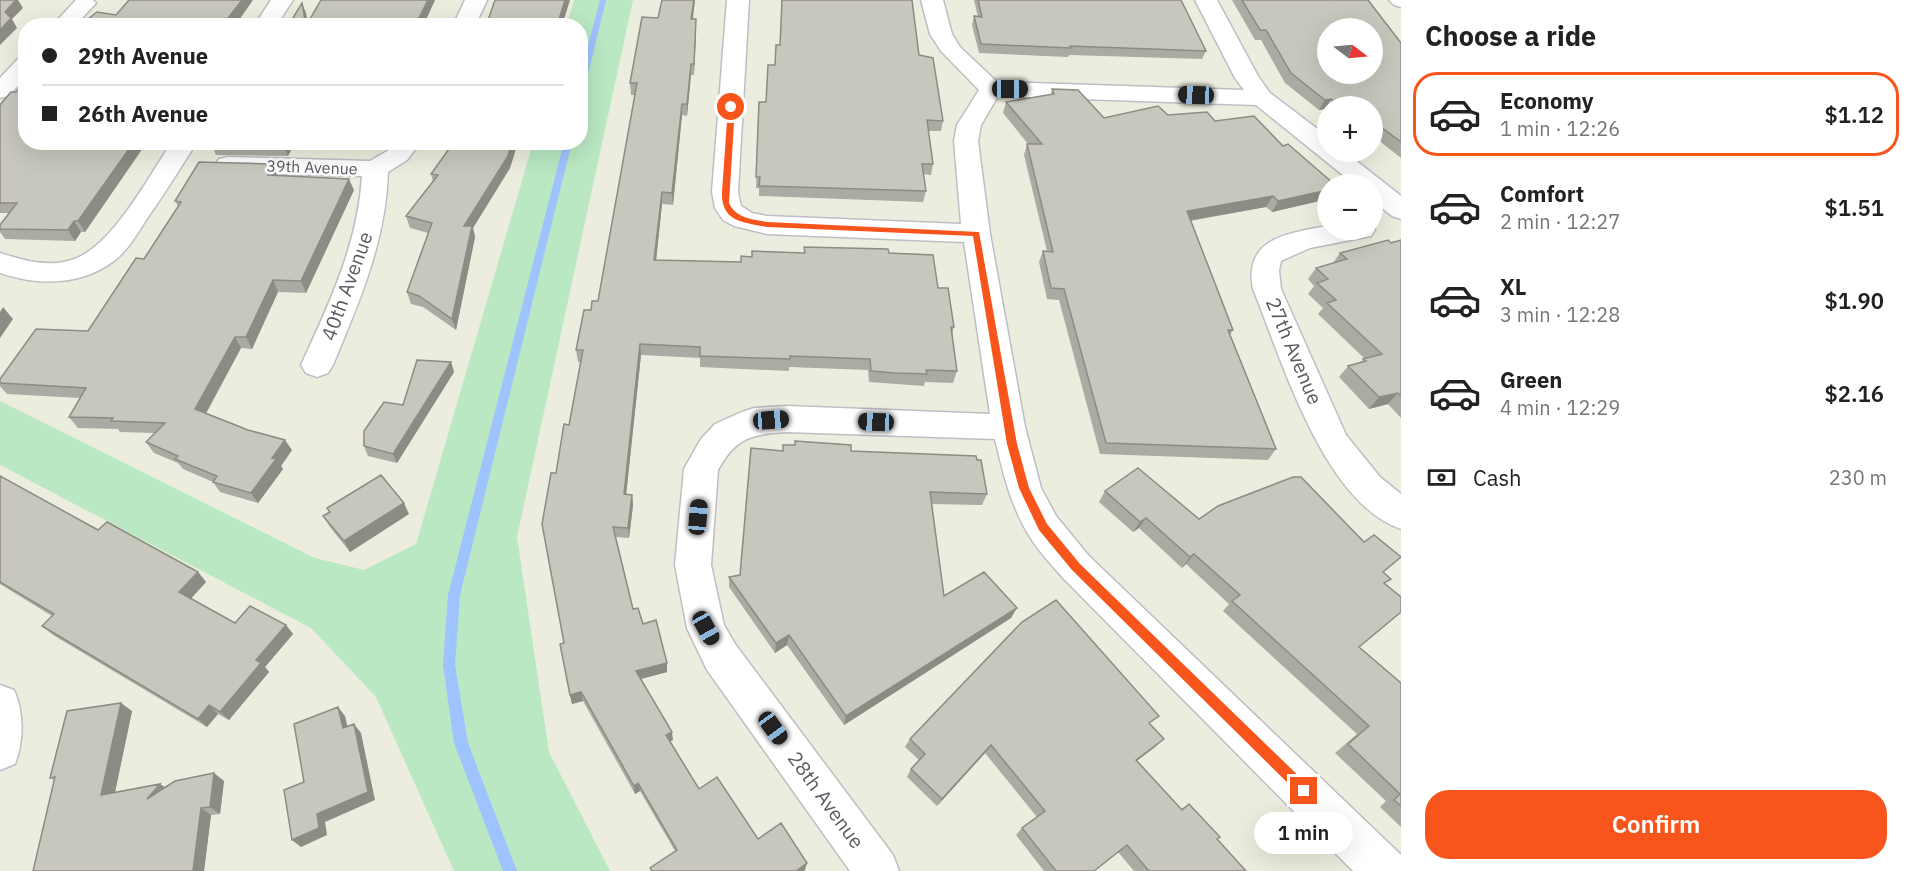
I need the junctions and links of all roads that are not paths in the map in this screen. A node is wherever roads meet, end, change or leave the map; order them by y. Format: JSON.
{"nodes":[{"id":1,"x":282,"y":0,"type":"edge"},
{"id":2,"x":476,"y":0,"type":"edge"},
{"id":3,"x":738,"y":0,"type":"edge"},
{"id":4,"x":932,"y":0,"type":"edge"},
{"id":5,"x":1206,"y":0,"type":"edge"},
{"id":6,"x":85,"y":3,"type":"dead end"},
{"id":7,"x":71,"y":18,"type":"edge"},
{"id":8,"x":270,"y":18,"type":"edge"},
{"id":9,"x":468,"y":18,"type":"edge"},
{"id":10,"x":18,"y":72,"type":"edge"},
{"id":11,"x":992,"y":89,"type":"junction"},
{"id":12,"x":0,"y":91,"type":"edge"},
{"id":13,"x":1262,"y":98,"type":"junction"},
{"id":14,"x":1317,"y":142,"type":"edge"},
{"id":15,"x":402,"y":150,"type":"edge"},
{"id":16,"x":178,"y":153,"type":"edge"},
{"id":17,"x":1343,"y":162,"type":"edge"},
{"id":18,"x":375,"y":169,"type":"junction"},
{"id":19,"x":1357,"y":174,"type":"edge"},
{"id":20,"x":1383,"y":195,"type":"edge"},
{"id":21,"x":1401,"y":210,"type":"edge"},
{"id":22,"x":1401,"y":222,"type":"edge"},
{"id":23,"x":1383,"y":225,"type":"edge"},
{"id":24,"x":976,"y":234,"type":"junction"},
{"id":25,"x":1317,"y":238,"type":"edge"},
{"id":26,"x":0,"y":263,"type":"edge"},
{"id":27,"x":317,"y":365,"type":"dead end"},
{"id":28,"x":1009,"y":427,"type":"junction"},
{"id":29,"x":1401,"y":514,"type":"edge"},
{"id":30,"x":0,"y":704,"type":"edge"},
{"id":31,"x":0,"y":749,"type":"edge"},
{"id":32,"x":877,"y":871,"type":"edge"},
{"id":33,"x":1386,"y":871,"type":"edge"}],
"edges":[{"from":1,"to":8,"type":"street"},
{"from":2,"to":9,"type":"street"},
{"from":3,"to":24,"type":"street"},
{"from":4,"to":11,"type":"street"},
{"from":5,"to":13,"type":"street"},
{"from":6,"to":7,"type":"street"},
{"from":10,"to":12,"type":"street"},
{"from":11,"to":13,"type":"street"},
{"from":11,"to":24,"type":"street"},
{"from":13,"to":14,"type":"street"},
{"from":15,"to":18,"type":"street","name":"39th Avenue"},
{"from":16,"to":18,"type":"street","name":"39th Avenue"},
{"from":16,"to":26,"type":"street"},
{"from":17,"to":19,"type":"street"},
{"from":18,"to":27,"type":"street","name":"40th Avenue"},
{"from":20,"to":21,"type":"street"},
{"from":22,"to":23,"type":"street"},
{"from":24,"to":28,"type":"street"},
{"from":25,"to":29,"type":"street","name":"27th Avenue"},
{"from":28,"to":32,"type":"street","name":"28th Avenue"},
{"from":28,"to":33,"type":"street"},
{"from":30,"to":31,"type":"street"}]}
